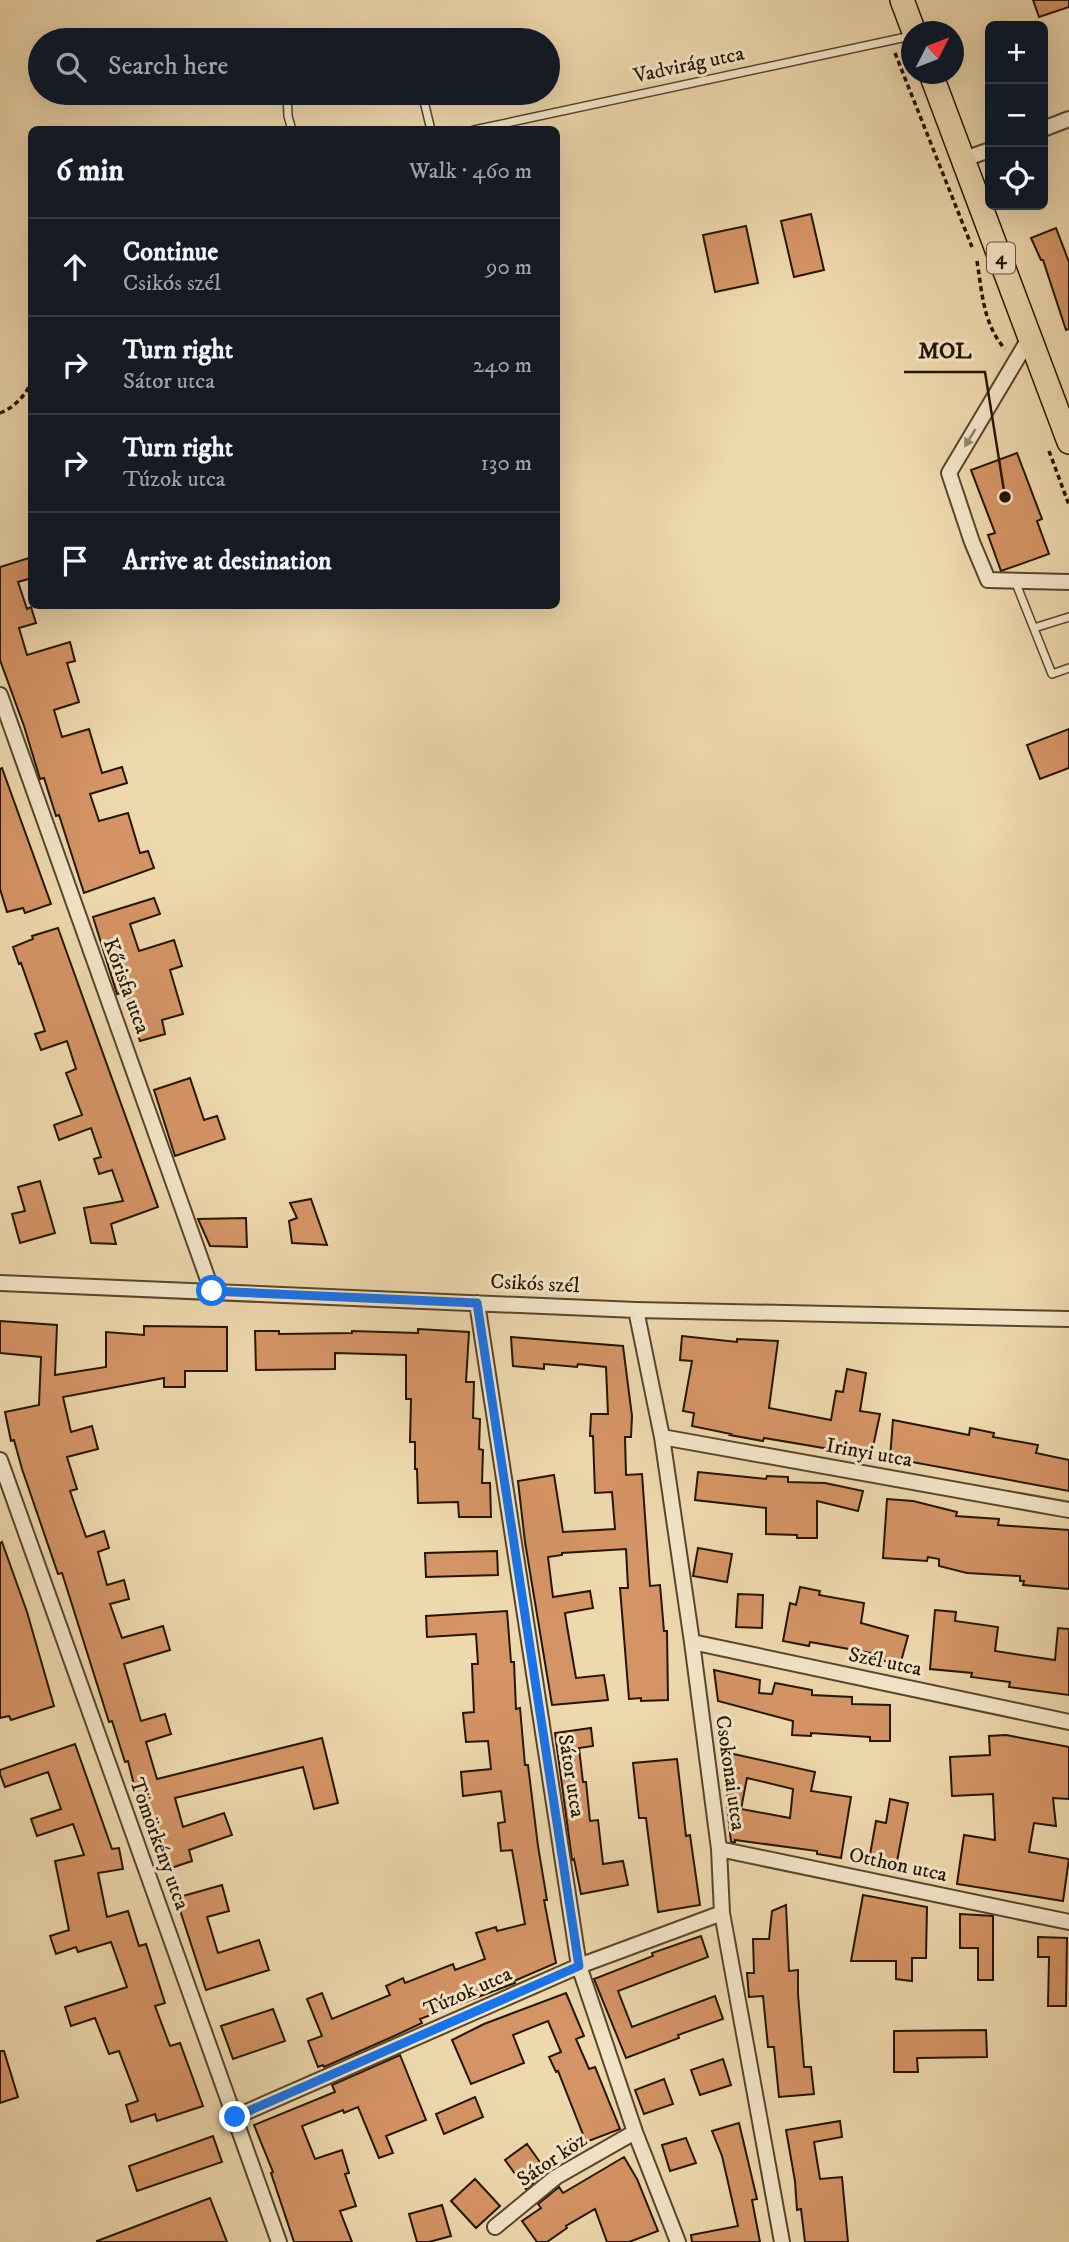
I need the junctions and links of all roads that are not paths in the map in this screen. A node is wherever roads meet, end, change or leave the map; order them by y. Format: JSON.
{"nodes":[{"id":1,"x":902,"y":0,"type":"edge"},
{"id":2,"x":909,"y":21,"type":"edge"},
{"id":3,"x":901,"y":37,"type":"edge"},
{"id":4,"x":935,"y":84,"type":"edge"},
{"id":5,"x":288,"y":105,"type":"edge"},
{"id":6,"x":425,"y":105,"type":"edge"},
{"id":7,"x":1069,"y":118,"type":"edge"},
{"id":8,"x":291,"y":126,"type":"edge"},
{"id":9,"x":430,"y":126,"type":"edge"},
{"id":10,"x":492,"y":126,"type":"edge"},
{"id":11,"x":1048,"y":127,"type":"edge"},
{"id":12,"x":985,"y":152,"type":"edge"},
{"id":13,"x":964,"y":159,"type":"junction"},
{"id":14,"x":1030,"y":337,"type":"junction"},
{"id":15,"x":1069,"y":442,"type":"edge"},
{"id":16,"x":1015,"y":581,"type":"junction"},
{"id":17,"x":1069,"y":582,"type":"edge"},
{"id":18,"x":1069,"y":617,"type":"edge"},
{"id":19,"x":1034,"y":628,"type":"junction"},
{"id":20,"x":1069,"y":668,"type":"edge"},
{"id":21,"x":0,"y":695,"type":"edge"},
{"id":22,"x":0,"y":1283,"type":"edge"},
{"id":23,"x":212,"y":1291,"type":"junction"},
{"id":24,"x":477,"y":1303,"type":"junction"},
{"id":25,"x":636,"y":1310,"type":"junction"},
{"id":26,"x":1069,"y":1319,"type":"edge"},
{"id":27,"x":662,"y":1437,"type":"junction"},
{"id":28,"x":0,"y":1460,"type":"edge"},
{"id":29,"x":1069,"y":1510,"type":"edge"},
{"id":30,"x":692,"y":1642,"type":"junction"},
{"id":31,"x":1069,"y":1722,"type":"edge"},
{"id":32,"x":719,"y":1849,"type":"junction"},
{"id":33,"x":722,"y":1913,"type":"junction"},
{"id":34,"x":1069,"y":1922,"type":"edge"},
{"id":35,"x":579,"y":1966,"type":"junction"},
{"id":36,"x":235,"y":2117,"type":"junction"},
{"id":37,"x":635,"y":2133,"type":"junction"},
{"id":38,"x":495,"y":2227,"type":"dead end"},
{"id":39,"x":279,"y":2242,"type":"edge"},
{"id":40,"x":678,"y":2242,"type":"edge"},
{"id":41,"x":782,"y":2242,"type":"edge"}],
"edges":[{"from":1,"to":2,"type":"main road"},
{"from":3,"to":10,"type":"lane","name":"Vadvirág utca"},
{"from":4,"to":13,"type":"main road","number":"4"},
{"from":5,"to":8,"type":"lane"},
{"from":6,"to":9,"type":"lane"},
{"from":7,"to":11,"type":"street"},
{"from":12,"to":13,"type":"street"},
{"from":13,"to":14,"type":"main road","number":"4"},
{"from":14,"to":15,"type":"main road","number":"4"},
{"from":14,"to":16,"type":"street","one_way":true},
{"from":16,"to":17,"type":"street"},
{"from":16,"to":19,"type":"lane"},
{"from":18,"to":19,"type":"lane"},
{"from":19,"to":20,"type":"lane"},
{"from":21,"to":23,"type":"street","name":"Kőrisfa utca"},
{"from":22,"to":23,"type":"street","name":"Csikós szél"},
{"from":23,"to":24,"type":"street","name":"Csikós szél"},
{"from":24,"to":25,"type":"street","name":"Csikós szél"},
{"from":24,"to":35,"type":"street","name":"Sátor utca"},
{"from":25,"to":26,"type":"street","name":"Csikós szél"},
{"from":25,"to":27,"type":"street","name":"Csokonai utca"},
{"from":27,"to":29,"type":"street","name":"Irinyi utca"},
{"from":27,"to":30,"type":"street","name":"Csokonai utca"},
{"from":28,"to":36,"type":"street","name":"Tömörkény utca"},
{"from":30,"to":31,"type":"street","name":"Szél utca"},
{"from":30,"to":32,"type":"street","name":"Csokonai utca"},
{"from":32,"to":33,"type":"street","name":"Csokonai utca"},
{"from":32,"to":34,"type":"street","name":"Otthon utca"},
{"from":33,"to":35,"type":"street","name":"Túzok utca"},
{"from":33,"to":41,"type":"street","name":"Csokonai utca"},
{"from":35,"to":36,"type":"street","name":"Túzok utca"},
{"from":35,"to":37,"type":"street","name":"Sátor utca"},
{"from":36,"to":39,"type":"street","name":"Tömörkény utca"},
{"from":37,"to":38,"type":"street","name":"Sátor köz"},
{"from":37,"to":40,"type":"street","name":"Sátor utca"}]}
